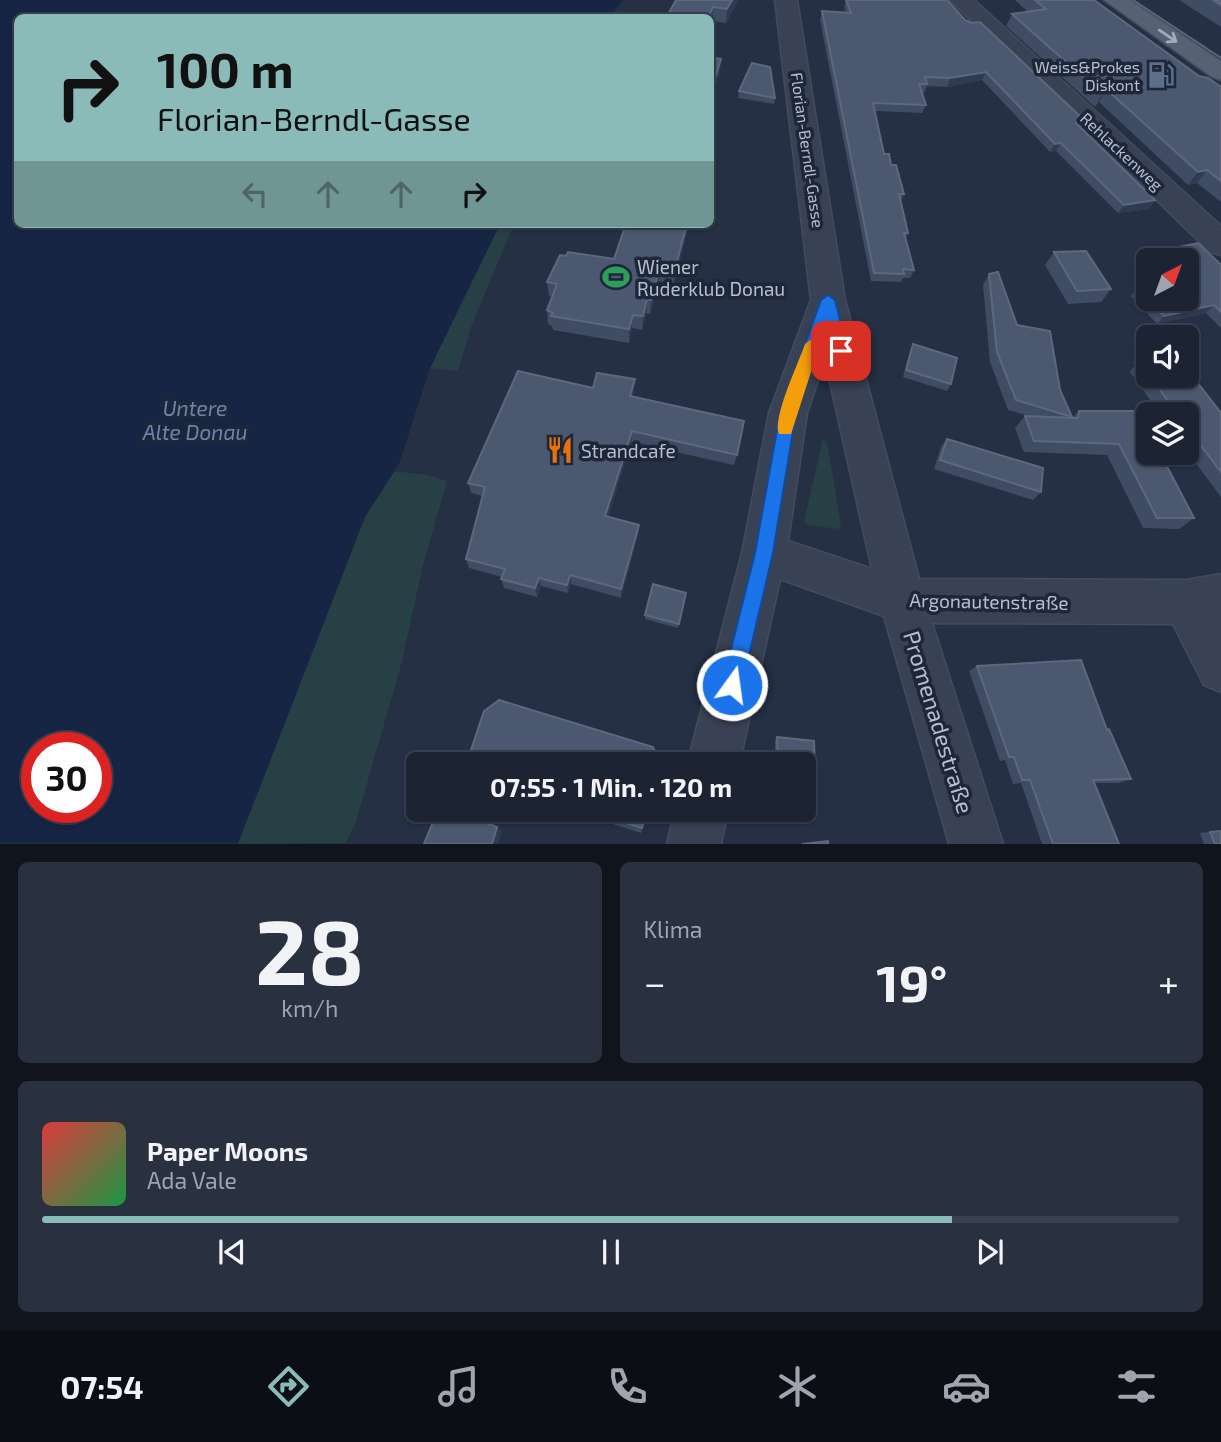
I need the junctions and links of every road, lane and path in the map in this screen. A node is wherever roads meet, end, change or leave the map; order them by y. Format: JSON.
{"nodes":[{"id":1,"x":786,"y":0,"type":"edge"},
{"id":2,"x":961,"y":0,"type":"edge"},
{"id":3,"x":1115,"y":0,"type":"edge"},
{"id":4,"x":1221,"y":72,"type":"edge"},
{"id":5,"x":1221,"y":244,"type":"edge"},
{"id":6,"x":828,"y":300,"type":"junction"},
{"id":7,"x":764,"y":553,"type":"junction"},
{"id":8,"x":1203,"y":599,"type":"edge"},
{"id":9,"x":902,"y":601,"type":"junction"},
{"id":10,"x":1221,"y":668,"type":"edge"},
{"id":11,"x":716,"y":752,"type":"edge"},
{"id":12,"x":699,"y":822,"type":"edge"},
{"id":13,"x":694,"y":844,"type":"edge"},
{"id":14,"x":976,"y":844,"type":"edge"}],
"edges":[{"from":1,"to":6,"type":"street","name":"Florian-Berndl-Gasse"},
{"from":2,"to":5,"type":"street","name":"Rehlackenweg"},
{"from":3,"to":4,"type":"main road","one_way":true},
{"from":6,"to":7,"type":"street","name":"Florian-Berndl-Gasse"},
{"from":6,"to":9,"type":"street","name":"Florian-Berndl-Gasse"},
{"from":7,"to":9,"type":"street","name":"Argonautenstraße"},
{"from":7,"to":11,"type":"street","name":"Florian-Berndl-Gasse"},
{"from":8,"to":9,"type":"street","name":"Argonautenstraße"},
{"from":8,"to":10,"type":"street"},
{"from":9,"to":14,"type":"street","name":"Promenadestraße"},
{"from":12,"to":13,"type":"street"}]}
